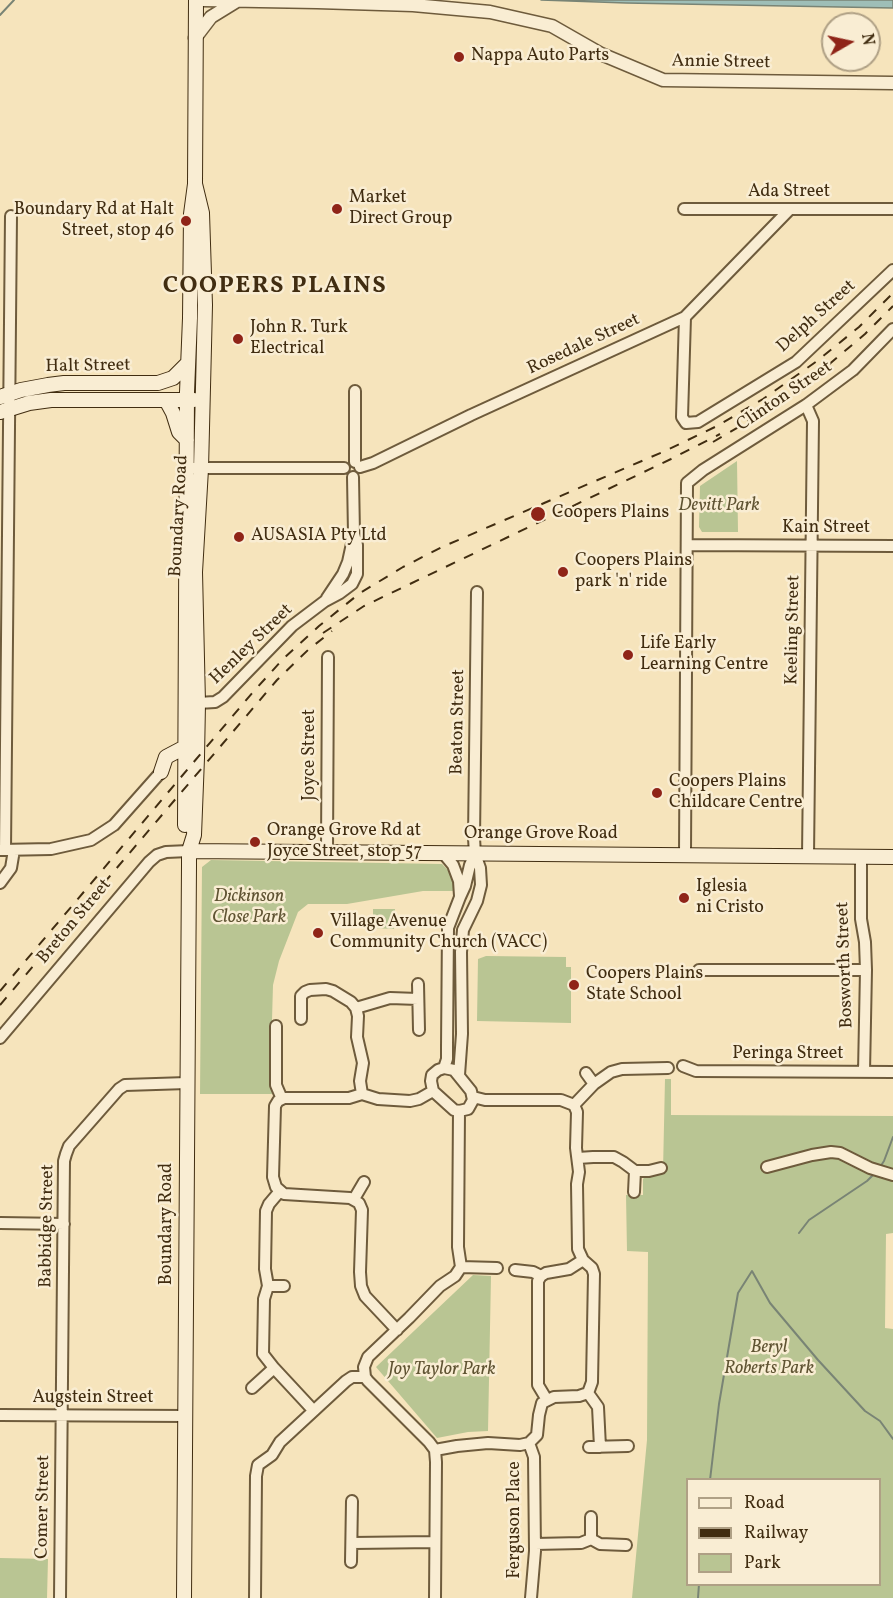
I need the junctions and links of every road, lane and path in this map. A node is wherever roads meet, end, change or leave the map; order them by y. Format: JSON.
{"nodes":[{"id":1,"x":196,"y":0,"type":"edge"},
{"id":2,"x":203,"y":0,"type":"edge"},
{"id":3,"x":237,"y":1,"type":"edge"},
{"id":4,"x":195,"y":38,"type":"junction"},
{"id":5,"x":893,"y":83,"type":"edge"},
{"id":6,"x":195,"y":184,"type":"junction"},
{"id":7,"x":684,"y":209,"type":"dead end"},
{"id":8,"x":790,"y":209,"type":"junction"},
{"id":9,"x":893,"y":209,"type":"edge"},
{"id":10,"x":10,"y":216,"type":"dead end"},
{"id":11,"x":893,"y":270,"type":"edge"},
{"id":12,"x":685,"y":316,"type":"junction"},
{"id":13,"x":893,"y":328,"type":"edge"},
{"id":14,"x":188,"y":363,"type":"junction"},
{"id":15,"x":138,"y":384,"type":"junction"},
{"id":16,"x":355,"y":391,"type":"dead end"},
{"id":17,"x":5,"y":395,"type":"edge"},
{"id":18,"x":187,"y":396,"type":"junction"},
{"id":19,"x":202,"y":396,"type":"junction"},
{"id":20,"x":166,"y":400,"type":"junction"},
{"id":21,"x":806,"y":405,"type":"junction"},
{"id":22,"x":4,"y":411,"type":"edge"},
{"id":23,"x":187,"y":441,"type":"junction"},
{"id":24,"x":358,"y":464,"type":"junction"},
{"id":25,"x":187,"y":468,"type":"junction"},
{"id":26,"x":201,"y":468,"type":"junction"},
{"id":27,"x":344,"y":468,"type":"junction"},
{"id":28,"x":353,"y":477,"type":"junction"},
{"id":29,"x":687,"y":545,"type":"junction"},
{"id":30,"x":812,"y":546,"type":"junction"},
{"id":31,"x":893,"y":546,"type":"edge"},
{"id":32,"x":477,"y":592,"type":"dead end"},
{"id":33,"x":328,"y":657,"type":"dead end"},
{"id":34,"x":198,"y":703,"type":"junction"},
{"id":35,"x":185,"y":747,"type":"junction"},
{"id":36,"x":161,"y":772,"type":"joint"},
{"id":37,"x":6,"y":850,"type":"edge"},
{"id":38,"x":189,"y":851,"type":"junction"},
{"id":39,"x":327,"y":852,"type":"junction"},
{"id":40,"x":443,"y":853,"type":"junction"},
{"id":41,"x":475,"y":854,"type":"junction"},
{"id":42,"x":685,"y":854,"type":"junction"},
{"id":43,"x":808,"y":856,"type":"junction"},
{"id":44,"x":861,"y":856,"type":"junction"},
{"id":45,"x":893,"y":857,"type":"edge"},
{"id":46,"x":0,"y":883,"type":"edge"},
{"id":47,"x":460,"y":897,"type":"junction"},
{"id":48,"x":699,"y":970,"type":"dead end"},
{"id":49,"x":866,"y":970,"type":"junction"},
{"id":50,"x":418,"y":984,"type":"dead end"},
{"id":51,"x":418,"y":999,"type":"junction"},
{"id":52,"x":356,"y":1008,"type":"junction"},
{"id":53,"x":301,"y":1019,"type":"dead end"},
{"id":54,"x":276,"y":1026,"type":"dead end"},
{"id":55,"x":419,"y":1030,"type":"dead end"},
{"id":56,"x":0,"y":1038,"type":"edge"},
{"id":57,"x":683,"y":1066,"type":"dead end"},
{"id":58,"x":444,"y":1068,"type":"junction"},
{"id":59,"x":668,"y":1068,"type":"dead end"},
{"id":60,"x":864,"y":1072,"type":"junction"},
{"id":61,"x":893,"y":1072,"type":"edge"},
{"id":62,"x":586,"y":1073,"type":"dead end"},
{"id":63,"x":459,"y":1075,"type":"junction"},
{"id":64,"x":187,"y":1083,"type":"junction"},
{"id":65,"x":594,"y":1084,"type":"junction"},
{"id":66,"x":433,"y":1091,"type":"junction"},
{"id":67,"x":362,"y":1094,"type":"junction"},
{"id":68,"x":473,"y":1096,"type":"junction"},
{"id":69,"x":282,"y":1099,"type":"junction"},
{"id":70,"x":574,"y":1105,"type":"junction"},
{"id":71,"x":459,"y":1111,"type":"junction"},
{"id":72,"x":578,"y":1158,"type":"junction"},
{"id":73,"x":767,"y":1167,"type":"dead end"},
{"id":74,"x":661,"y":1168,"type":"dead end"},
{"id":75,"x":635,"y":1171,"type":"junction"},
{"id":76,"x":889,"y":1174,"type":"edge"},
{"id":77,"x":364,"y":1182,"type":"dead end"},
{"id":78,"x":280,"y":1191,"type":"junction"},
{"id":79,"x":634,"y":1192,"type":"dead end"},
{"id":80,"x":354,"y":1199,"type":"junction"},
{"id":81,"x":0,"y":1223,"type":"edge"},
{"id":82,"x":64,"y":1224,"type":"junction"},
{"id":83,"x":583,"y":1260,"type":"junction"},
{"id":84,"x":461,"y":1267,"type":"junction"},
{"id":85,"x":497,"y":1268,"type":"dead end"},
{"id":86,"x":515,"y":1270,"type":"dead end"},
{"id":87,"x":541,"y":1276,"type":"junction"},
{"id":88,"x":268,"y":1286,"type":"junction"},
{"id":89,"x":284,"y":1286,"type":"dead end"},
{"id":90,"x":397,"y":1330,"type":"junction"},
{"id":91,"x":274,"y":1368,"type":"junction"},
{"id":92,"x":365,"y":1377,"type":"junction"},
{"id":93,"x":252,"y":1388,"type":"dead end"},
{"id":94,"x":588,"y":1393,"type":"junction"},
{"id":95,"x":547,"y":1400,"type":"junction"},
{"id":96,"x":313,"y":1410,"type":"junction"},
{"id":97,"x":0,"y":1415,"type":"edge"},
{"id":98,"x":62,"y":1416,"type":"junction"},
{"id":99,"x":185,"y":1416,"type":"junction"},
{"id":100,"x":529,"y":1443,"type":"junction"},
{"id":101,"x":628,"y":1446,"type":"dead end"},
{"id":102,"x":435,"y":1450,"type":"junction"},
{"id":103,"x":352,"y":1501,"type":"dead end"},
{"id":104,"x":591,"y":1517,"type":"dead end"},
{"id":105,"x":591,"y":1539,"type":"junction"},
{"id":106,"x":435,"y":1542,"type":"junction"},
{"id":107,"x":352,"y":1543,"type":"junction"},
{"id":108,"x":535,"y":1544,"type":"junction"},
{"id":109,"x":626,"y":1545,"type":"dead end"},
{"id":110,"x":351,"y":1562,"type":"dead end"},
{"id":111,"x":60,"y":1598,"type":"edge"},
{"id":112,"x":184,"y":1598,"type":"edge"},
{"id":113,"x":255,"y":1598,"type":"edge"},
{"id":114,"x":435,"y":1598,"type":"edge"},
{"id":115,"x":531,"y":1598,"type":"edge"}],
"edges":[{"from":1,"to":4,"type":"main road","name":"Boundary Road"},
{"from":2,"to":3,"type":"street","name":"Annie Street"},
{"from":3,"to":4,"type":"street"},
{"from":3,"to":5,"type":"street","name":"Annie Street"},
{"from":4,"to":6,"type":"main road","name":"Boundary Road"},
{"from":6,"to":14,"type":"main road","name":"Boundary Road"},
{"from":6,"to":19,"type":"main road","name":"Boundary Road"},
{"from":7,"to":8,"type":"street","name":"Ada Street"},
{"from":8,"to":9,"type":"street","name":"Ada Street"},
{"from":8,"to":12,"type":"street","name":"Rosedale Street"},
{"from":10,"to":17,"type":"street"},
{"from":11,"to":12,"type":"street","name":"Delph Street"},
{"from":12,"to":24,"type":"street","name":"Rosedale Street"},
{"from":13,"to":21,"type":"street","name":"Clinton Street"},
{"from":14,"to":15,"type":"main road"},
{"from":14,"to":18,"type":"main road","name":"Boundary Road"},
{"from":15,"to":17,"type":"main road","name":"Halt Street"},
{"from":15,"to":18,"type":"main road","name":"Halt Street"},
{"from":16,"to":24,"type":"street"},
{"from":17,"to":22,"type":"street"},
{"from":18,"to":19,"type":"main road","name":"Halt Street"},
{"from":18,"to":20,"type":"main road","name":"Halt Street"},
{"from":18,"to":23,"type":"main road","name":"Boundary Road"},
{"from":19,"to":26,"type":"main road","name":"Boundary Road"},
{"from":20,"to":22,"type":"main road","name":"Halt Street"},
{"from":20,"to":23,"type":"main road"},
{"from":21,"to":29,"type":"street","name":"Clinton Street"},
{"from":21,"to":30,"type":"street","name":"Keeling Street"},
{"from":22,"to":37,"type":"street"},
{"from":23,"to":25,"type":"main road","name":"Boundary Road"},
{"from":24,"to":27,"type":"street"},
{"from":24,"to":28,"type":"street"},
{"from":25,"to":26,"type":"street"},
{"from":25,"to":35,"type":"main road","name":"Boundary Road"},
{"from":26,"to":27,"type":"street"},
{"from":26,"to":34,"type":"main road","name":"Boundary Road"},
{"from":27,"to":28,"type":"street"},
{"from":28,"to":34,"type":"street","name":"Henley Street"},
{"from":29,"to":30,"type":"street","name":"Kain Street"},
{"from":29,"to":42,"type":"street"},
{"from":30,"to":31,"type":"street","name":"Kain Street"},
{"from":30,"to":43,"type":"street","name":"Keeling Street"},
{"from":32,"to":41,"type":"street","name":"Beaton Street"},
{"from":33,"to":39,"type":"street","name":"Joyce Street"},
{"from":34,"to":38,"type":"main road","name":"Boundary Road"},
{"from":35,"to":36,"type":"main road"},
{"from":35,"to":38,"type":"main road","name":"Boundary Road"},
{"from":36,"to":37,"type":"street"},
{"from":37,"to":46,"type":"street"},
{"from":38,"to":39,"type":"main road","name":"Orange Grove Road"},
{"from":38,"to":56,"type":"street","name":"Breton Street"},
{"from":38,"to":64,"type":"main road","name":"Boundary Road"},
{"from":39,"to":40,"type":"main road","name":"Orange Grove Road"},
{"from":40,"to":41,"type":"main road","name":"Orange Grove Road"},
{"from":40,"to":47,"type":"street"},
{"from":41,"to":42,"type":"main road","name":"Orange Grove Road"},
{"from":41,"to":47,"type":"street"},
{"from":41,"to":63,"type":"street"},
{"from":42,"to":43,"type":"main road","name":"Orange Grove Road"},
{"from":43,"to":44,"type":"main road","name":"Orange Grove Road"},
{"from":44,"to":45,"type":"main road","name":"Orange Grove Road"},
{"from":44,"to":49,"type":"street","name":"Bosworth Street"},
{"from":47,"to":58,"type":"street"},
{"from":48,"to":49,"type":"street"},
{"from":49,"to":60,"type":"street","name":"Bosworth Street"},
{"from":50,"to":51,"type":"street"},
{"from":51,"to":52,"type":"street"},
{"from":51,"to":55,"type":"street"},
{"from":52,"to":53,"type":"street"},
{"from":52,"to":67,"type":"street"},
{"from":54,"to":69,"type":"street"},
{"from":57,"to":60,"type":"street","name":"Peringa Street"},
{"from":58,"to":63,"type":"street"},
{"from":58,"to":66,"type":"street"},
{"from":59,"to":65,"type":"street"},
{"from":60,"to":61,"type":"street","name":"Peringa Street"},
{"from":62,"to":65,"type":"street"},
{"from":63,"to":68,"type":"street"},
{"from":64,"to":82,"type":"street","name":"Babbidge Street"},
{"from":64,"to":99,"type":"main road","name":"Boundary Road"},
{"from":65,"to":70,"type":"street"},
{"from":66,"to":67,"type":"street"},
{"from":66,"to":71,"type":"street"},
{"from":67,"to":69,"type":"street"},
{"from":68,"to":70,"type":"street"},
{"from":68,"to":71,"type":"street"},
{"from":69,"to":78,"type":"street"},
{"from":70,"to":72,"type":"street"},
{"from":71,"to":84,"type":"street"},
{"from":72,"to":75,"type":"street"},
{"from":72,"to":83,"type":"street"},
{"from":73,"to":76,"type":"street"},
{"from":74,"to":75,"type":"street"},
{"from":75,"to":79,"type":"street"},
{"from":77,"to":80,"type":"street"},
{"from":78,"to":80,"type":"street"},
{"from":78,"to":88,"type":"street"},
{"from":80,"to":90,"type":"street"},
{"from":81,"to":82,"type":"street"},
{"from":82,"to":98,"type":"street","name":"Babbidge Street"},
{"from":83,"to":87,"type":"street"},
{"from":83,"to":94,"type":"street"},
{"from":84,"to":85,"type":"street"},
{"from":84,"to":90,"type":"street"},
{"from":86,"to":87,"type":"street"},
{"from":87,"to":95,"type":"street"},
{"from":88,"to":89,"type":"street"},
{"from":88,"to":91,"type":"street"},
{"from":90,"to":92,"type":"street"},
{"from":91,"to":93,"type":"street"},
{"from":91,"to":96,"type":"street"},
{"from":92,"to":96,"type":"street"},
{"from":92,"to":102,"type":"street"},
{"from":94,"to":95,"type":"street"},
{"from":94,"to":101,"type":"street"},
{"from":95,"to":100,"type":"street"},
{"from":96,"to":113,"type":"street"},
{"from":97,"to":98,"type":"street","name":"Augstein Street"},
{"from":98,"to":99,"type":"street","name":"Augstein Street"},
{"from":98,"to":111,"type":"street","name":"Comer Street"},
{"from":99,"to":112,"type":"main road","name":"Boundary Road"},
{"from":100,"to":102,"type":"street"},
{"from":100,"to":108,"type":"street","name":"Ferguson Place"},
{"from":102,"to":106,"type":"street"},
{"from":103,"to":107,"type":"street"},
{"from":104,"to":105,"type":"street"},
{"from":105,"to":108,"type":"street"},
{"from":105,"to":109,"type":"street"},
{"from":106,"to":107,"type":"street"},
{"from":106,"to":114,"type":"street"},
{"from":107,"to":110,"type":"street"},
{"from":108,"to":115,"type":"street","name":"Ferguson Place"}]}
